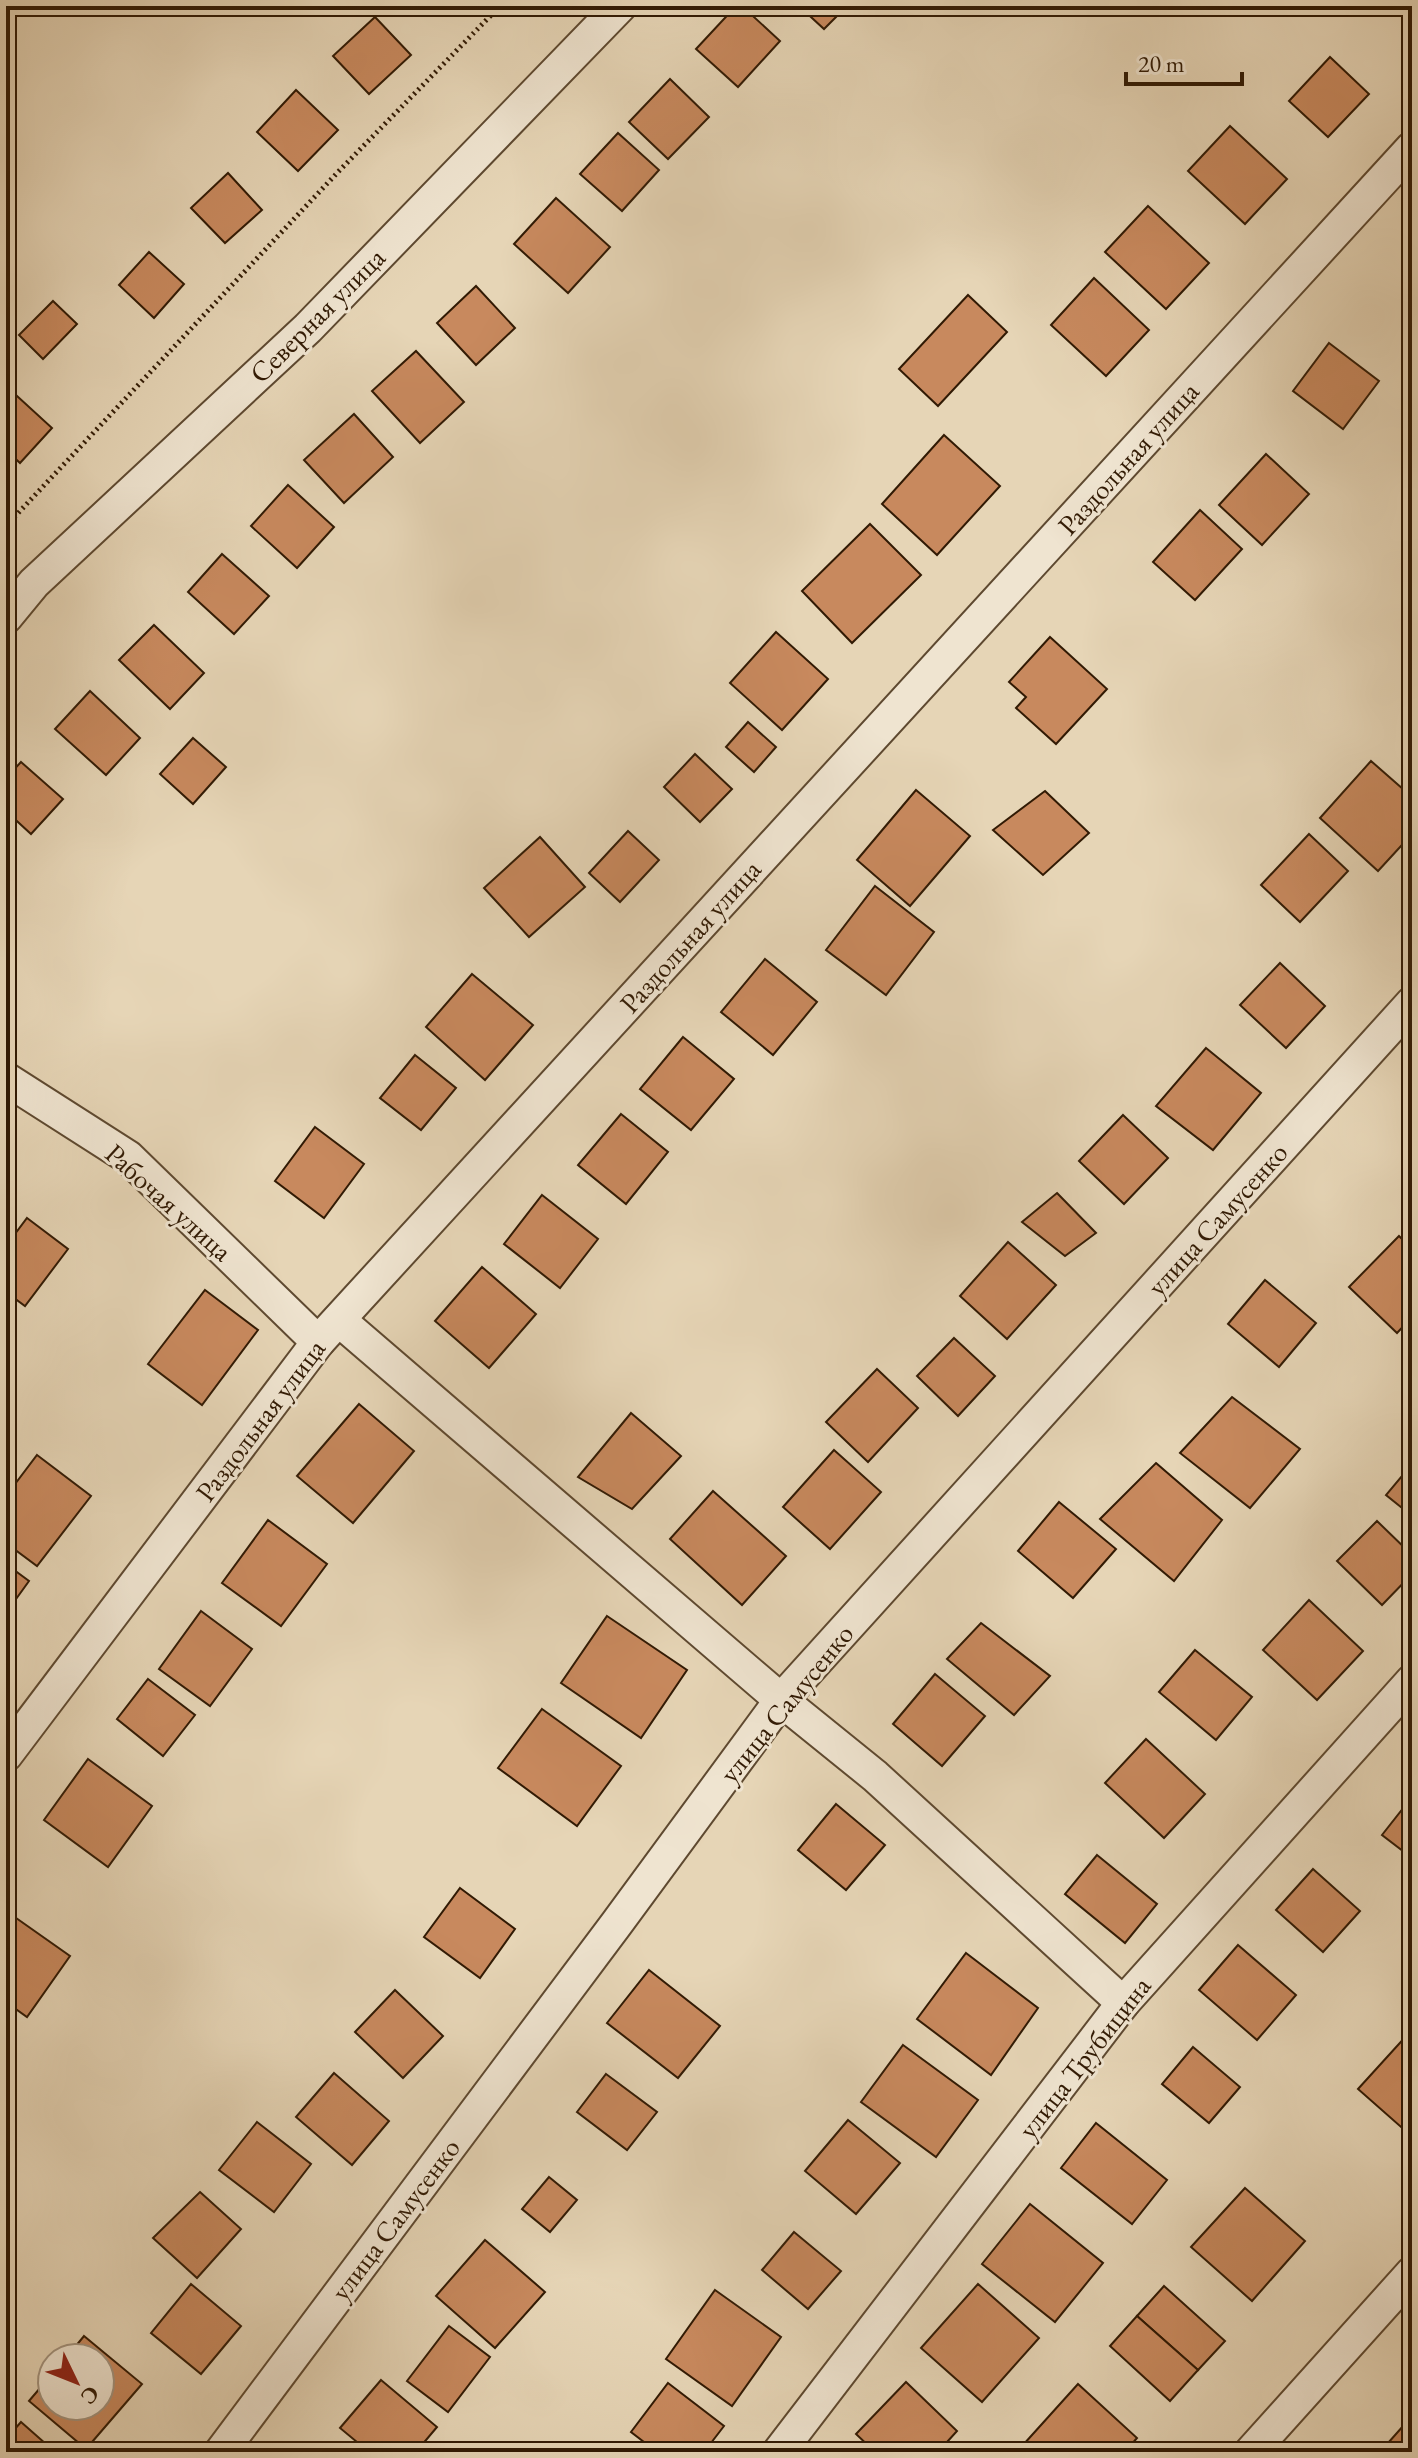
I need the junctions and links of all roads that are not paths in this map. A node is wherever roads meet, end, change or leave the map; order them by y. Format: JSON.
{"nodes":[{"id":1,"x":620,"y":6,"type":"edge"},
{"id":2,"x":1412,"y":148,"type":"edge"},
{"id":3,"x":6,"y":617,"type":"edge"},
{"id":4,"x":1412,"y":1003,"type":"edge"},
{"id":5,"x":6,"y":1079,"type":"edge"},
{"id":6,"x":328,"y":1331,"type":"junction"},
{"id":7,"x":1412,"y":1681,"type":"edge"},
{"id":8,"x":781,"y":1700,"type":"junction"},
{"id":9,"x":6,"y":1755,"type":"edge"},
{"id":10,"x":1123,"y":2003,"type":"junction"},
{"id":11,"x":1412,"y":2273,"type":"edge"},
{"id":12,"x":221,"y":2452,"type":"edge"},
{"id":13,"x":779,"y":2452,"type":"edge"},
{"id":14,"x":1251,"y":2452,"type":"edge"}],
"edges":[{"from":1,"to":3,"type":"street","name":"Северная улица"},
{"from":2,"to":6,"type":"street","name":"Раздольная улица"},
{"from":4,"to":8,"type":"street","name":"улица Самусенко"},
{"from":5,"to":6,"type":"street","name":"Рабочая улица"},
{"from":6,"to":8,"type":"street","name":"Рабочая улица"},
{"from":6,"to":9,"type":"street","name":"Раздольная улица"},
{"from":7,"to":10,"type":"street","name":"улица Трубицина"},
{"from":8,"to":10,"type":"street","name":"Рабочая улица"},
{"from":8,"to":12,"type":"street","name":"улица Самусенко"},
{"from":10,"to":13,"type":"street","name":"улица Трубицина"},
{"from":11,"to":14,"type":"street"}]}
